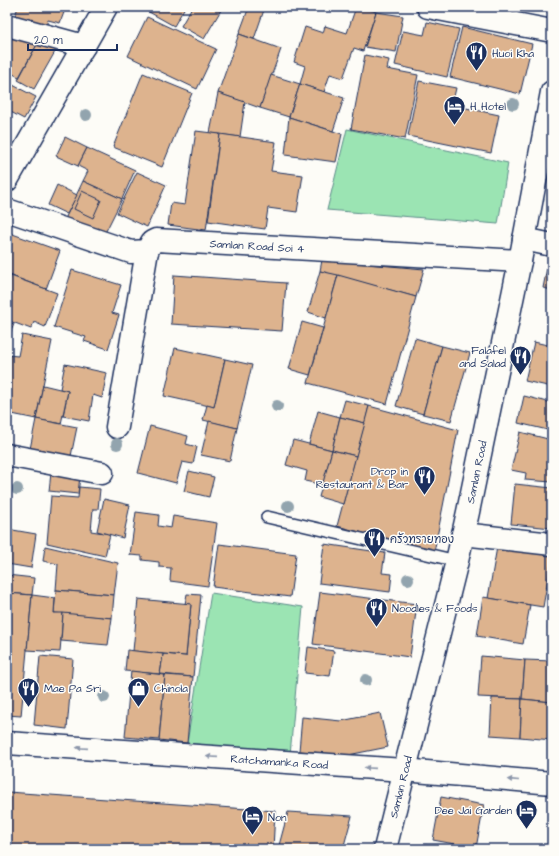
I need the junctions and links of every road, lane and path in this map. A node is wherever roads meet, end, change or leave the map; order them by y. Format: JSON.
{"nodes":[{"id":1,"x":106,"y":7,"type":"edge"},
{"id":2,"x":428,"y":7,"type":"edge"},
{"id":3,"x":7,"y":25,"type":"edge"},
{"id":4,"x":552,"y":31,"type":"edge"},
{"id":5,"x":84,"y":46,"type":"junction"},
{"id":6,"x":552,"y":92,"type":"edge"},
{"id":7,"x":7,"y":180,"type":"edge"},
{"id":8,"x":7,"y":210,"type":"edge"},
{"id":9,"x":524,"y":239,"type":"junction"},
{"id":10,"x":552,"y":245,"type":"edge"},
{"id":11,"x":147,"y":251,"type":"junction"},
{"id":12,"x":520,"y":261,"type":"junction"},
{"id":13,"x":116,"y":427,"type":"dead end"},
{"id":14,"x":7,"y":455,"type":"edge"},
{"id":15,"x":102,"y":473,"type":"dead end"},
{"id":16,"x":267,"y":517,"type":"dead end"},
{"id":17,"x":463,"y":534,"type":"junction"},
{"id":18,"x":552,"y":544,"type":"edge"},
{"id":19,"x":457,"y":561,"type":"junction"},
{"id":20,"x":7,"y":743,"type":"edge"},
{"id":21,"x":404,"y":770,"type":"junction"},
{"id":22,"x":552,"y":783,"type":"edge"},
{"id":23,"x":385,"y":849,"type":"edge"}],
"edges":[{"from":1,"to":5,"type":"street"},
{"from":2,"to":4,"type":"street"},
{"from":3,"to":5,"type":"street"},
{"from":5,"to":7,"type":"street"},
{"from":6,"to":9,"type":"street","name":"Samlan Road"},
{"from":8,"to":11,"type":"street"},
{"from":9,"to":10,"type":"street"},
{"from":9,"to":12,"type":"street","name":"Samlan Road"},
{"from":11,"to":12,"type":"street","name":"Samlan Road Soi 4"},
{"from":11,"to":13,"type":"street"},
{"from":12,"to":17,"type":"street","name":"Samlan Road"},
{"from":14,"to":15,"type":"street"},
{"from":16,"to":19,"type":"lane"},
{"from":17,"to":18,"type":"street"},
{"from":17,"to":19,"type":"street","name":"Samlan Road"},
{"from":19,"to":21,"type":"street","name":"Samlan Road"},
{"from":21,"to":20,"type":"street","name":"Ratchamanka Road","one_way":true},
{"from":22,"to":21,"type":"street","name":"Ratchamanka Road","one_way":true},
{"from":21,"to":23,"type":"street","name":"Samlan Road"}]}
